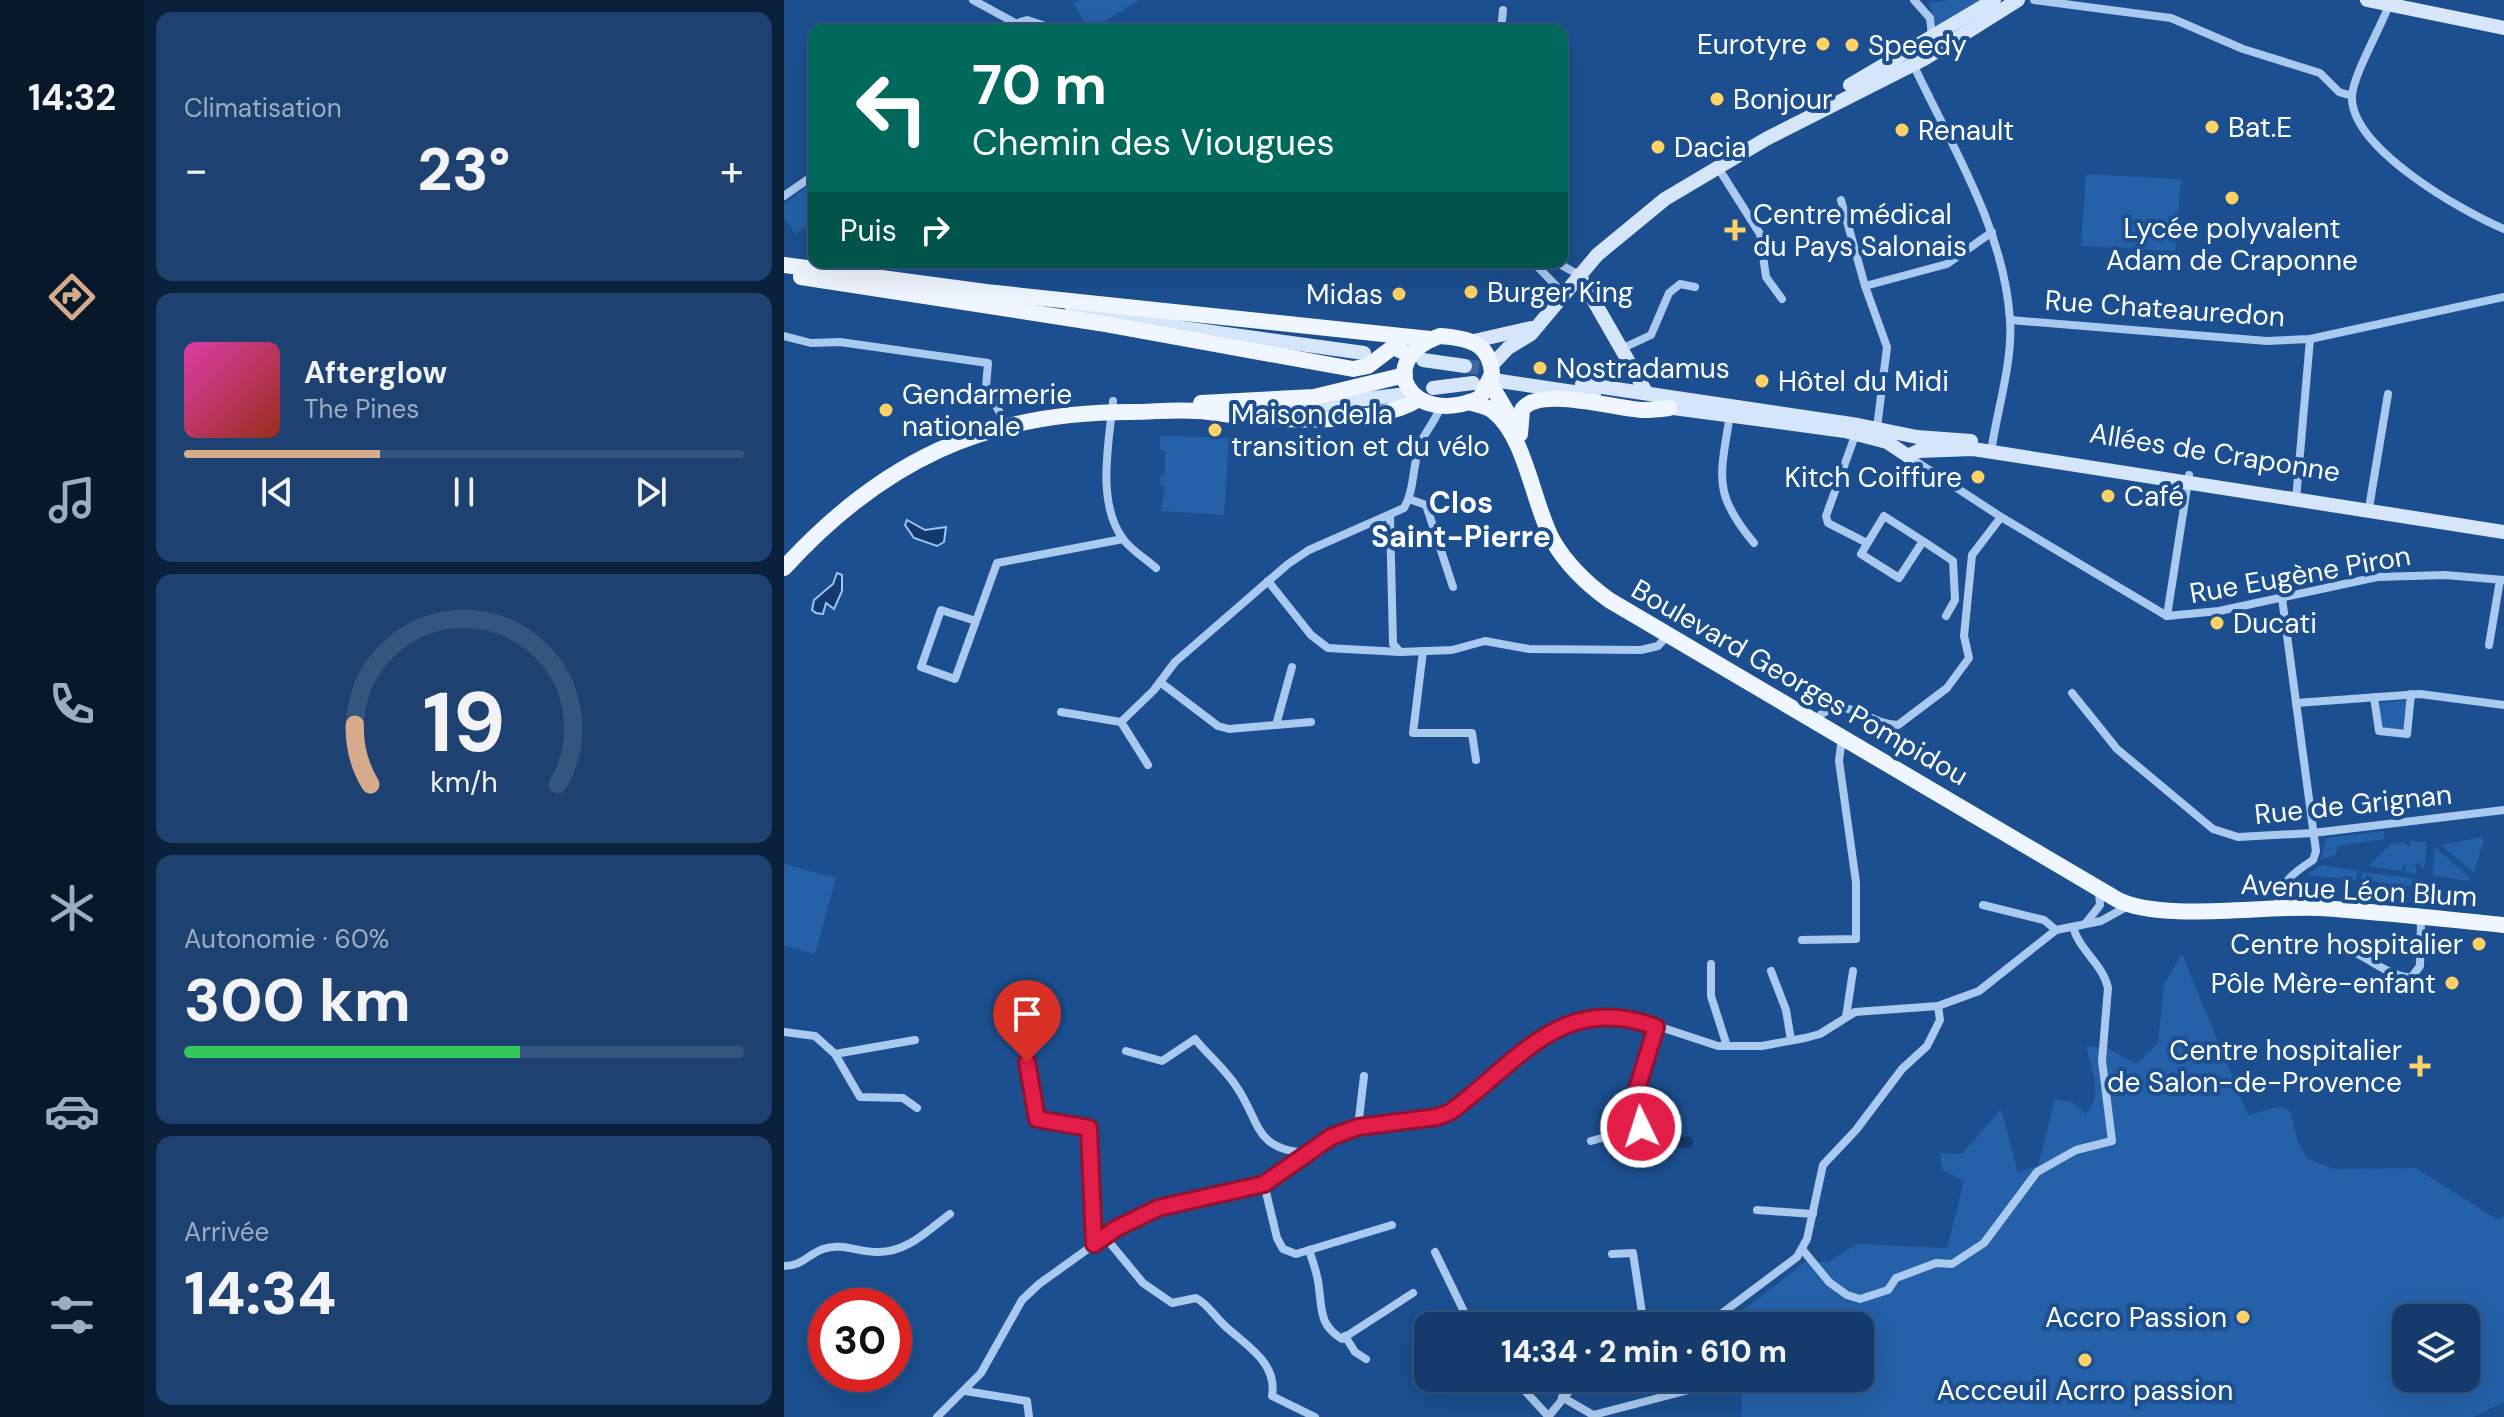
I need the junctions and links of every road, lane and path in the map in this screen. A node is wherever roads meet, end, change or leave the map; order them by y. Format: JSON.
{"nodes":[{"id":1,"x":973,"y":0,"type":"edge"},
{"id":2,"x":1914,"y":0,"type":"edge"},
{"id":3,"x":1994,"y":0,"type":"edge"},
{"id":4,"x":2018,"y":0,"type":"edge"},
{"id":5,"x":2034,"y":0,"type":"edge"},
{"id":6,"x":2367,"y":0,"type":"edge"},
{"id":7,"x":2389,"y":5,"type":"junction"},
{"id":8,"x":1503,"y":10,"type":"dead end"},
{"id":9,"x":1010,"y":24,"type":"edge"},
{"id":10,"x":1502,"y":24,"type":"edge"},
{"id":11,"x":2504,"y":28,"type":"edge"},
{"id":12,"x":1932,"y":39,"type":"junction"},
{"id":13,"x":1913,"y":64,"type":"junction"},
{"id":14,"x":2352,"y":96,"type":"junction"},
{"id":15,"x":1790,"y":126,"type":"junction"},
{"id":16,"x":1717,"y":166,"type":"junction"},
{"id":17,"x":808,"y":179,"type":"edge"},
{"id":18,"x":784,"y":196,"type":"edge"},
{"id":19,"x":1841,"y":200,"type":"dead end"},
{"id":20,"x":2504,"y":229,"type":"edge"},
{"id":21,"x":1992,"y":232,"type":"junction"},
{"id":22,"x":784,"y":265,"type":"edge"},
{"id":23,"x":1539,"y":268,"type":"edge"},
{"id":24,"x":1567,"y":268,"type":"edge"},
{"id":25,"x":784,"y":275,"type":"edge"},
{"id":26,"x":1579,"y":275,"type":"junction"},
{"id":27,"x":1865,"y":286,"type":"junction"},
{"id":28,"x":903,"y":287,"type":"junction"},
{"id":29,"x":1695,"y":287,"type":"dead end"},
{"id":30,"x":986,"y":292,"type":"junction"},
{"id":31,"x":1563,"y":293,"type":"junction"},
{"id":32,"x":2504,"y":297,"type":"edge"},
{"id":33,"x":1782,"y":299,"type":"dead end"},
{"id":34,"x":2010,"y":320,"type":"junction"},
{"id":35,"x":1099,"y":323,"type":"junction"},
{"id":36,"x":1535,"y":327,"type":"junction"},
{"id":37,"x":1183,"y":328,"type":"junction"},
{"id":38,"x":784,"y":336,"type":"edge"},
{"id":39,"x":1430,"y":339,"type":"junction"},
{"id":40,"x":2310,"y":339,"type":"junction"},
{"id":41,"x":1474,"y":341,"type":"junction"},
{"id":42,"x":1621,"y":349,"type":"junction"},
{"id":43,"x":1364,"y":353,"type":"dead end"},
{"id":44,"x":1417,"y":358,"type":"junction"},
{"id":45,"x":1465,"y":366,"type":"tunnel mouth"},
{"id":46,"x":1405,"y":375,"type":"junction"},
{"id":47,"x":1496,"y":375,"type":"junction"},
{"id":48,"x":1473,"y":383,"type":"tunnel mouth"},
{"id":49,"x":1433,"y":388,"type":"dead end"},
{"id":50,"x":1607,"y":388,"type":"junction"},
{"id":51,"x":1646,"y":392,"type":"junction"},
{"id":52,"x":2388,"y":394,"type":"dead end"},
{"id":53,"x":1398,"y":395,"type":"dead end"},
{"id":54,"x":1417,"y":400,"type":"junction"},
{"id":55,"x":1469,"y":402,"type":"junction"},
{"id":56,"x":1441,"y":406,"type":"junction"},
{"id":57,"x":1112,"y":407,"type":"junction"},
{"id":58,"x":1669,"y":408,"type":"junction"},
{"id":59,"x":1206,"y":411,"type":"junction"},
{"id":60,"x":1730,"y":414,"type":"junction"},
{"id":61,"x":1001,"y":415,"type":"junction"},
{"id":62,"x":1877,"y":428,"type":"junction"},
{"id":63,"x":1857,"y":431,"type":"junction"},
{"id":64,"x":1520,"y":434,"type":"junction"},
{"id":65,"x":1909,"y":445,"type":"junction"},
{"id":66,"x":1991,"y":448,"type":"junction"},
{"id":67,"x":1519,"y":452,"type":"junction"},
{"id":68,"x":2189,"y":479,"type":"junction"},
{"id":69,"x":2296,"y":495,"type":"junction"},
{"id":70,"x":1409,"y":499,"type":"junction"},
{"id":71,"x":2370,"y":502,"type":"junction"},
{"id":72,"x":1390,"y":517,"type":"junction"},
{"id":73,"x":2001,"y":517,"type":"junction"},
{"id":74,"x":2504,"y":522,"type":"edge"},
{"id":75,"x":2504,"y":532,"type":"edge"},
{"id":76,"x":1123,"y":539,"type":"junction"},
{"id":77,"x":1923,"y":541,"type":"junction"},
{"id":78,"x":1754,"y":543,"type":"dead end"},
{"id":79,"x":1867,"y":543,"type":"junction"},
{"id":80,"x":784,"y":553,"type":"edge"},
{"id":81,"x":1953,"y":561,"type":"junction"},
{"id":82,"x":784,"y":568,"type":"edge"},
{"id":83,"x":1156,"y":568,"type":"dead end"},
{"id":84,"x":1970,"y":570,"type":"junction"},
{"id":85,"x":2502,"y":580,"type":"edge"},
{"id":86,"x":1268,"y":581,"type":"junction"},
{"id":87,"x":1453,"y":587,"type":"dead end"},
{"id":88,"x":2282,"y":598,"type":"junction"},
{"id":89,"x":1946,"y":616,"type":"dead end"},
{"id":90,"x":2167,"y":616,"type":"junction"},
{"id":91,"x":976,"y":621,"type":"junction"},
{"id":92,"x":1668,"y":635,"type":"junction"},
{"id":93,"x":2489,"y":645,"type":"dead end"},
{"id":94,"x":1423,"y":651,"type":"junction"},
{"id":95,"x":1400,"y":652,"type":"junction"},
{"id":96,"x":1292,"y":667,"type":"dead end"},
{"id":97,"x":1160,"y":682,"type":"junction"},
{"id":98,"x":2072,"y":693,"type":"dead end"},
{"id":99,"x":2411,"y":694,"type":"junction"},
{"id":100,"x":2374,"y":697,"type":"junction"},
{"id":101,"x":2296,"y":703,"type":"junction"},
{"id":102,"x":2504,"y":705,"type":"edge"},
{"id":103,"x":1061,"y":712,"type":"dead end"},
{"id":104,"x":1815,"y":720,"type":"junction"},
{"id":105,"x":1121,"y":722,"type":"junction"},
{"id":106,"x":1311,"y":722,"type":"dead end"},
{"id":107,"x":1276,"y":725,"type":"junction"},
{"id":108,"x":1842,"y":737,"type":"junction"},
{"id":109,"x":1476,"y":760,"type":"dead end"},
{"id":110,"x":1148,"y":765,"type":"dead end"},
{"id":111,"x":2504,"y":810,"type":"edge"},
{"id":112,"x":2313,"y":833,"type":"junction"},
{"id":113,"x":2097,"y":886,"type":"junction"},
{"id":114,"x":2124,"y":902,"type":"junction"},
{"id":115,"x":1983,"y":905,"type":"dead end"},
{"id":116,"x":2278,"y":907,"type":"junction"},
{"id":117,"x":2421,"y":919,"type":"junction"},
{"id":118,"x":2086,"y":924,"type":"junction"},
{"id":119,"x":2504,"y":925,"type":"edge"},
{"id":120,"x":2073,"y":927,"type":"junction"},
{"id":121,"x":2056,"y":930,"type":"junction"},
{"id":122,"x":1802,"y":940,"type":"dead end"},
{"id":123,"x":2349,"y":950,"type":"dead end"},
{"id":124,"x":1711,"y":964,"type":"dead end"},
{"id":125,"x":1771,"y":971,"type":"dead end"},
{"id":126,"x":1853,"y":971,"type":"dead end"},
{"id":127,"x":1938,"y":1006,"type":"junction"},
{"id":128,"x":1846,"y":1017,"type":"junction"},
{"id":129,"x":1656,"y":1027,"type":"junction"},
{"id":130,"x":784,"y":1032,"type":"edge"},
{"id":131,"x":1022,"y":1034,"type":"dead end"},
{"id":132,"x":915,"y":1040,"type":"dead end"},
{"id":133,"x":1791,"y":1040,"type":"junction"},
{"id":134,"x":1727,"y":1046,"type":"junction"},
{"id":135,"x":1126,"y":1051,"type":"dead end"},
{"id":136,"x":835,"y":1054,"type":"junction"},
{"id":137,"x":1364,"y":1076,"type":"dead end"},
{"id":138,"x":917,"y":1108,"type":"dead end"},
{"id":139,"x":1358,"y":1127,"type":"junction"},
{"id":140,"x":1638,"y":1129,"type":"junction"},
{"id":141,"x":1591,"y":1141,"type":"dead end"},
{"id":142,"x":1646,"y":1150,"type":"dead end"},
{"id":143,"x":1307,"y":1153,"type":"junction"},
{"id":144,"x":1264,"y":1184,"type":"junction"},
{"id":145,"x":1757,"y":1210,"type":"dead end"},
{"id":146,"x":950,"y":1214,"type":"dead end"},
{"id":147,"x":1813,"y":1214,"type":"junction"},
{"id":148,"x":1392,"y":1225,"type":"dead end"},
{"id":149,"x":1105,"y":1237,"type":"junction"},
{"id":150,"x":1094,"y":1244,"type":"junction"},
{"id":151,"x":1802,"y":1249,"type":"junction"},
{"id":152,"x":1309,"y":1250,"type":"junction"},
{"id":153,"x":1435,"y":1252,"type":"dead end"},
{"id":154,"x":1612,"y":1254,"type":"dead end"},
{"id":155,"x":784,"y":1266,"type":"edge"},
{"id":156,"x":1413,"y":1293,"type":"dead end"},
{"id":157,"x":1464,"y":1312,"type":"edge"},
{"id":158,"x":1642,"y":1312,"type":"edge"},
{"id":159,"x":1724,"y":1312,"type":"edge"},
{"id":160,"x":1345,"y":1336,"type":"junction"},
{"id":161,"x":1366,"y":1359,"type":"dead end"},
{"id":162,"x":965,"y":1391,"type":"junction"},
{"id":163,"x":1526,"y":1392,"type":"edge"},
{"id":164,"x":1567,"y":1392,"type":"edge"},
{"id":165,"x":1681,"y":1392,"type":"edge"},
{"id":166,"x":1562,"y":1397,"type":"junction"},
{"id":167,"x":937,"y":1417,"type":"edge"},
{"id":168,"x":1029,"y":1417,"type":"edge"},
{"id":169,"x":1315,"y":1417,"type":"edge"},
{"id":170,"x":1548,"y":1417,"type":"edge"}],
"edges":[{"from":1,"to":9,"type":"street"},
{"from":2,"to":12,"type":"street"},
{"from":3,"to":12,"type":"main road"},
{"from":4,"to":13,"type":"main road"},
{"from":5,"to":14,"type":"street"},
{"from":6,"to":7,"type":"main road"},
{"from":7,"to":11,"type":"main road"},
{"from":7,"to":14,"type":"street"},
{"from":8,"to":10,"type":"street"},
{"from":12,"to":15,"type":"main road"},
{"from":13,"to":15,"type":"main road"},
{"from":13,"to":21,"type":"street"},
{"from":14,"to":20,"type":"street"},
{"from":15,"to":16,"type":"main road"},
{"from":16,"to":26,"type":"main road"},
{"from":16,"to":33,"type":"street"},
{"from":17,"to":18,"type":"street"},
{"from":19,"to":27,"type":"street"},
{"from":21,"to":27,"type":"street"},
{"from":21,"to":34,"type":"street"},
{"from":22,"to":28,"type":"main road"},
{"from":23,"to":31,"type":"street"},
{"from":24,"to":26,"type":"street"},
{"from":25,"to":28,"type":"main road"},
{"from":26,"to":31,"type":"main road"},
{"from":26,"to":42,"type":"main road"},
{"from":27,"to":62,"type":"street"},
{"from":28,"to":30,"type":"main road"},
{"from":28,"to":35,"type":"main road"},
{"from":29,"to":42,"type":"street"},
{"from":30,"to":37,"type":"main road"},
{"from":30,"to":39,"type":"main road"},
{"from":31,"to":36,"type":"main road"},
{"from":32,"to":40,"type":"street","name":"Rue Chateauredon"},
{"from":34,"to":40,"type":"street","name":"Rue Chateauredon"},
{"from":34,"to":66,"type":"street"},
{"from":35,"to":37,"type":"main road"},
{"from":35,"to":44,"type":"main road"},
{"from":36,"to":41,"type":"main road"},
{"from":36,"to":47,"type":"main road"},
{"from":37,"to":43,"type":"main road"},
{"from":38,"to":61,"type":"street"},
{"from":39,"to":41,"type":"main road"},
{"from":39,"to":44,"type":"main road"},
{"from":40,"to":69,"type":"street"},
{"from":41,"to":47,"type":"main road"},
{"from":42,"to":51,"type":"main road"},
{"from":44,"to":45,"type":"main road"},
{"from":44,"to":46,"type":"main road"},
{"from":46,"to":54,"type":"main road"},
{"from":46,"to":57,"type":"main road"},
{"from":47,"to":50,"type":"main road","name":"Allées de Craponne"},
{"from":47,"to":55,"type":"main road"},
{"from":47,"to":58,"type":"main road","name":"Allées de Craponne"},
{"from":47,"to":64,"type":"main road"},
{"from":48,"to":49,"type":"main road"},
{"from":50,"to":51,"type":"main road","name":"Allées de Craponne"},
{"from":50,"to":58,"type":"main road"},
{"from":51,"to":63,"type":"main road","name":"Allées de Craponne"},
{"from":52,"to":71,"type":"street"},
{"from":53,"to":59,"type":"main road"},
{"from":54,"to":56,"type":"main road"},
{"from":54,"to":59,"type":"main road"},
{"from":55,"to":56,"type":"main road"},
{"from":55,"to":67,"type":"main road","name":"Boulevard Georges Pompidou"},
{"from":56,"to":70,"type":"street"},
{"from":57,"to":59,"type":"main road"},
{"from":57,"to":61,"type":"main road"},
{"from":57,"to":76,"type":"street"},
{"from":57,"to":82,"type":"main road"},
{"from":58,"to":60,"type":"main road","name":"Allées de Craponne"},
{"from":58,"to":64,"type":"main road"},
{"from":60,"to":63,"type":"main road","name":"Allées de Craponne"},
{"from":60,"to":78,"type":"street"},
{"from":61,"to":80,"type":"main road"},
{"from":62,"to":63,"type":"main road","name":"Allées de Craponne"},
{"from":62,"to":65,"type":"main road","name":"Allées de Craponne"},
{"from":63,"to":65,"type":"main road","name":"Allées de Craponne"},
{"from":63,"to":79,"type":"street"},
{"from":64,"to":67,"type":"main road","name":"Boulevard Georges Pompidou"},
{"from":65,"to":66,"type":"main road","name":"Allées de Craponne"},
{"from":65,"to":73,"type":"street","name":"Rue Eugène Piron"},
{"from":66,"to":68,"type":"main road","name":"Allées de Craponne"},
{"from":67,"to":92,"type":"main road","name":"Boulevard Georges Pompidou"},
{"from":68,"to":69,"type":"main road","name":"Allées de Craponne"},
{"from":68,"to":90,"type":"street"},
{"from":69,"to":71,"type":"main road","name":"Allées de Craponne"},
{"from":69,"to":75,"type":"main road","name":"Allées de Craponne"},
{"from":70,"to":72,"type":"street"},
{"from":70,"to":87,"type":"street"},
{"from":71,"to":74,"type":"main road","name":"Allées de Craponne"},
{"from":72,"to":86,"type":"street"},
{"from":72,"to":95,"type":"street"},
{"from":73,"to":84,"type":"street"},
{"from":73,"to":90,"type":"street","name":"Rue Eugène Piron"},
{"from":76,"to":83,"type":"street"},
{"from":76,"to":91,"type":"street"},
{"from":77,"to":79,"type":"street"},
{"from":77,"to":79,"type":"street"},
{"from":77,"to":81,"type":"street"},
{"from":81,"to":84,"type":"street"},
{"from":81,"to":89,"type":"street"},
{"from":84,"to":104,"type":"street"},
{"from":85,"to":88,"type":"street","name":"Rue Eugène Piron"},
{"from":85,"to":93,"type":"street"},
{"from":86,"to":95,"type":"street"},
{"from":86,"to":97,"type":"street"},
{"from":88,"to":90,"type":"street","name":"Rue Eugène Piron"},
{"from":88,"to":101,"type":"street"},
{"from":91,"to":91,"type":"street"},
{"from":92,"to":94,"type":"street"},
{"from":92,"to":104,"type":"main road","name":"Boulevard Georges Pompidou"},
{"from":94,"to":95,"type":"street"},
{"from":94,"to":109,"type":"street"},
{"from":96,"to":107,"type":"street"},
{"from":97,"to":105,"type":"street"},
{"from":97,"to":107,"type":"street"},
{"from":98,"to":112,"type":"street","name":"Rue de Grignan"},
{"from":99,"to":100,"type":"street"},
{"from":99,"to":100,"type":"street"},
{"from":99,"to":102,"type":"street"},
{"from":100,"to":101,"type":"street"},
{"from":101,"to":112,"type":"street"},
{"from":103,"to":105,"type":"street"},
{"from":104,"to":108,"type":"main road","name":"Boulevard Georges Pompidou"},
{"from":105,"to":110,"type":"street"},
{"from":106,"to":107,"type":"street"},
{"from":108,"to":113,"type":"main road","name":"Boulevard Georges Pompidou"},
{"from":108,"to":122,"type":"street"},
{"from":111,"to":112,"type":"street","name":"Rue de Grignan"},
{"from":112,"to":116,"type":"street"},
{"from":113,"to":114,"type":"main road","name":"Boulevard Georges Pompidou"},
{"from":113,"to":118,"type":"street"},
{"from":114,"to":116,"type":"main road","name":"Avenue Léon Blum"},
{"from":114,"to":118,"type":"street"},
{"from":115,"to":121,"type":"street"},
{"from":116,"to":117,"type":"main road","name":"Avenue Léon Blum"},
{"from":117,"to":119,"type":"main road","name":"Avenue Léon Blum"},
{"from":117,"to":123,"type":"street"},
{"from":118,"to":120,"type":"street"},
{"from":120,"to":121,"type":"street"},
{"from":120,"to":151,"type":"street"},
{"from":121,"to":127,"type":"street"},
{"from":124,"to":134,"type":"street"},
{"from":125,"to":133,"type":"street"},
{"from":126,"to":128,"type":"street"},
{"from":127,"to":128,"type":"street"},
{"from":127,"to":147,"type":"street"},
{"from":128,"to":133,"type":"street"},
{"from":129,"to":134,"type":"street"},
{"from":129,"to":139,"type":"street"},
{"from":129,"to":140,"type":"street"},
{"from":130,"to":136,"type":"street"},
{"from":131,"to":150,"type":"street"},
{"from":132,"to":136,"type":"street"},
{"from":133,"to":134,"type":"street"},
{"from":135,"to":143,"type":"street"},
{"from":136,"to":138,"type":"street"},
{"from":137,"to":139,"type":"street"},
{"from":139,"to":143,"type":"street"},
{"from":140,"to":141,"type":"street"},
{"from":140,"to":142,"type":"street"},
{"from":143,"to":144,"type":"street"},
{"from":144,"to":149,"type":"street"},
{"from":144,"to":152,"type":"street"},
{"from":145,"to":147,"type":"street"},
{"from":146,"to":155,"type":"street"},
{"from":147,"to":151,"type":"street"},
{"from":148,"to":152,"type":"street"},
{"from":149,"to":150,"type":"street"},
{"from":149,"to":169,"type":"street"},
{"from":150,"to":162,"type":"street"},
{"from":151,"to":159,"type":"street"},
{"from":152,"to":160,"type":"street"},
{"from":153,"to":157,"type":"street"},
{"from":154,"to":158,"type":"street"},
{"from":156,"to":160,"type":"street"},
{"from":160,"to":161,"type":"street"},
{"from":162,"to":167,"type":"street"},
{"from":162,"to":168,"type":"street"},
{"from":163,"to":170,"type":"street"},
{"from":164,"to":166,"type":"street"},
{"from":165,"to":166,"type":"street"},
{"from":166,"to":170,"type":"street"}]}
